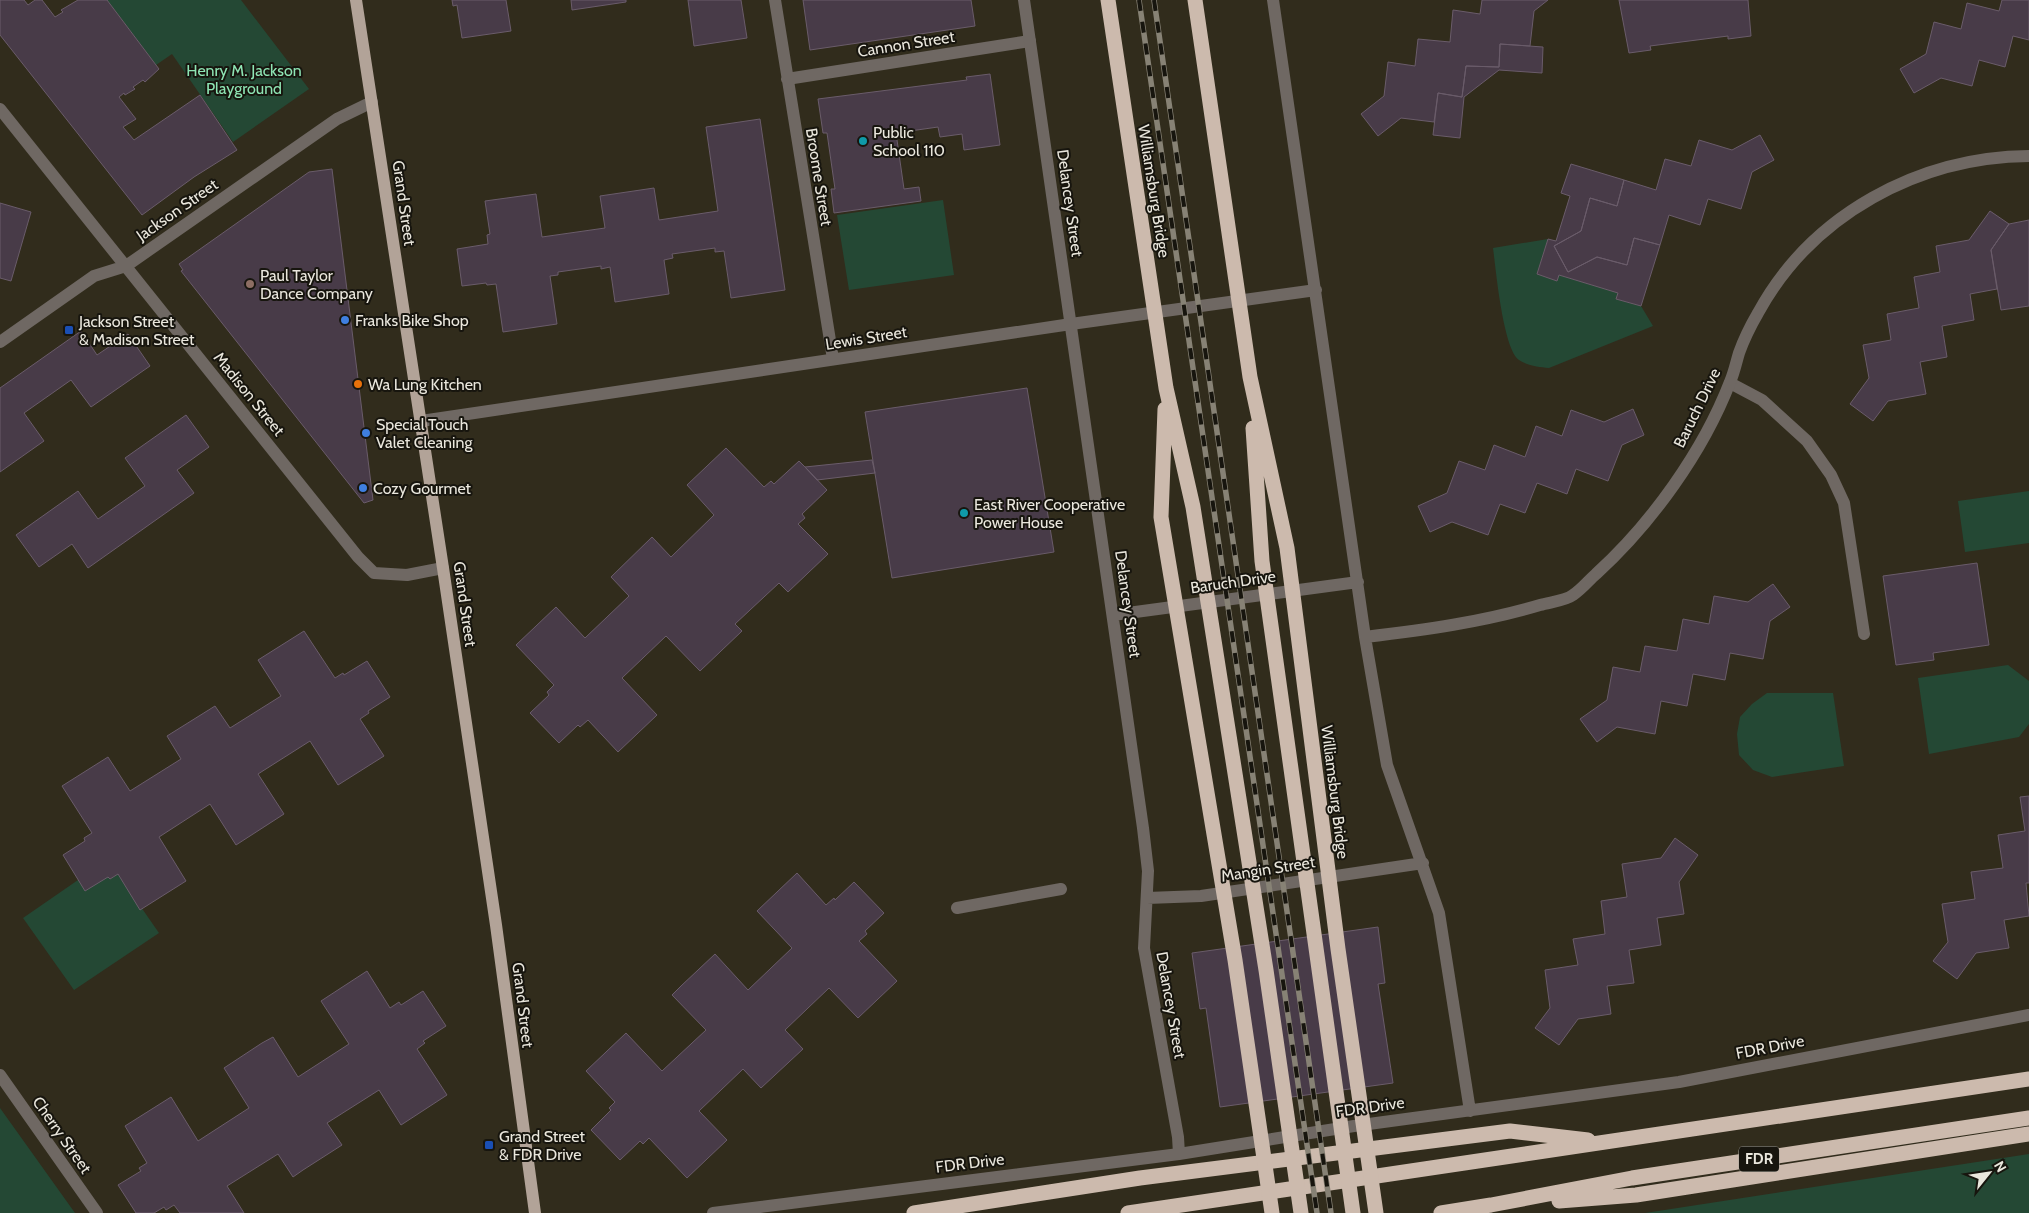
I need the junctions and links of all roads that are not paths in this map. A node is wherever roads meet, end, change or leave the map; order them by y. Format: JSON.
{"nodes":[{"id":1,"x":356,"y":0,"type":"edge"},
{"id":2,"x":775,"y":0,"type":"edge"},
{"id":3,"x":1024,"y":0,"type":"edge"},
{"id":4,"x":1108,"y":0,"type":"edge"},
{"id":5,"x":1195,"y":0,"type":"edge"},
{"id":6,"x":1273,"y":0,"type":"edge"},
{"id":7,"x":1030,"y":41,"type":"junction"},
{"id":8,"x":787,"y":79,"type":"junction"},
{"id":9,"x":372,"y":102,"type":"junction"},
{"id":10,"x":0,"y":109,"type":"edge"},
{"id":11,"x":2029,"y":156,"type":"edge"},
{"id":12,"x":126,"y":266,"type":"junction"},
{"id":13,"x":1316,"y":290,"type":"junction"},
{"id":14,"x":1071,"y":324,"type":"junction"},
{"id":15,"x":0,"y":342,"type":"edge"},
{"id":16,"x":833,"y":359,"type":"junction"},
{"id":17,"x":1250,"y":377,"type":"junction"},
{"id":18,"x":1730,"y":382,"type":"junction"},
{"id":19,"x":1166,"y":388,"type":"junction"},
{"id":20,"x":421,"y":421,"type":"junction"},
{"id":21,"x":443,"y":568,"type":"junction"},
{"id":22,"x":1358,"y":582,"type":"junction"},
{"id":23,"x":1113,"y":615,"type":"junction"},
{"id":24,"x":1864,"y":634,"type":"dead end"},
{"id":25,"x":1365,"y":637,"type":"junction"},
{"id":26,"x":1423,"y":863,"type":"junction"},
{"id":27,"x":1061,"y":889,"type":"dead end"},
{"id":28,"x":1147,"y":898,"type":"junction"},
{"id":29,"x":957,"y":908,"type":"dead end"},
{"id":30,"x":2029,"y":1015,"type":"edge"},
{"id":31,"x":2029,"y":1071,"type":"edge"},
{"id":32,"x":0,"y":1075,"type":"edge"},
{"id":33,"x":2029,"y":1079,"type":"edge"},
{"id":34,"x":1991,"y":1086,"type":"junction"},
{"id":35,"x":1470,"y":1111,"type":"junction"},
{"id":36,"x":2029,"y":1118,"type":"edge"},
{"id":37,"x":2029,"y":1134,"type":"edge"},
{"id":38,"x":1610,"y":1142,"type":"junction"},
{"id":39,"x":1179,"y":1154,"type":"junction"},
{"id":40,"x":1491,"y":1206,"type":"junction"},
{"id":41,"x":97,"y":1213,"type":"edge"},
{"id":42,"x":535,"y":1213,"type":"edge"},
{"id":43,"x":713,"y":1213,"type":"edge"},
{"id":44,"x":914,"y":1213,"type":"edge"},
{"id":45,"x":1128,"y":1213,"type":"edge"},
{"id":46,"x":1272,"y":1213,"type":"edge"},
{"id":47,"x":1300,"y":1213,"type":"edge"},
{"id":48,"x":1353,"y":1213,"type":"edge"},
{"id":49,"x":1376,"y":1213,"type":"edge"},
{"id":50,"x":1441,"y":1213,"type":"edge"}],
"edges":[{"from":1,"to":9,"type":"main road","name":"Grand Street"},
{"from":2,"to":8,"type":"street","name":"Broome Street"},
{"from":3,"to":7,"type":"street","name":"Delancey Street"},
{"from":4,"to":19,"type":"highway","name":"Williamsburg Bridge","bridge":true},
{"from":5,"to":17,"type":"highway","name":"Williamsburg Bridge","bridge":true},
{"from":6,"to":13,"type":"street"},
{"from":7,"to":8,"type":"street","name":"Cannon Street"},
{"from":7,"to":14,"type":"street","name":"Delancey Street"},
{"from":8,"to":16,"type":"street","name":"Broome Street"},
{"from":9,"to":12,"type":"street","name":"Jackson Street"},
{"from":9,"to":20,"type":"main road","name":"Grand Street"},
{"from":10,"to":12,"type":"street","name":"Madison Street"},
{"from":11,"to":18,"type":"street","name":"Baruch Drive"},
{"from":12,"to":15,"type":"street","name":"Jackson Street"},
{"from":12,"to":21,"type":"street","name":"Madison Street"},
{"from":13,"to":14,"type":"street","name":"Lewis Street"},
{"from":13,"to":22,"type":"street"},
{"from":14,"to":16,"type":"street","name":"Lewis Street"},
{"from":14,"to":23,"type":"street","name":"Delancey Street"},
{"from":16,"to":20,"type":"street","name":"Lewis Street"},
{"from":17,"to":48,"type":"highway","name":"Williamsburg Bridge","bridge":true},
{"from":17,"to":49,"type":"highway","name":"Williamsburg Bridge","bridge":true},
{"from":18,"to":24,"type":"street"},
{"from":18,"to":25,"type":"street","name":"Baruch Drive"},
{"from":19,"to":46,"type":"highway","name":"Williamsburg Bridge","bridge":true},
{"from":19,"to":47,"type":"highway","name":"Williamsburg Bridge","bridge":true},
{"from":20,"to":21,"type":"main road","name":"Grand Street"},
{"from":21,"to":42,"type":"main road","name":"Grand Street"},
{"from":22,"to":23,"type":"street","name":"Baruch Drive"},
{"from":22,"to":25,"type":"street"},
{"from":23,"to":28,"type":"street","name":"Delancey Street"},
{"from":25,"to":26,"type":"street"},
{"from":26,"to":28,"type":"street","name":"Mangin Street"},
{"from":26,"to":35,"type":"street"},
{"from":27,"to":29,"type":"street"},
{"from":28,"to":39,"type":"street","name":"Delancey Street"},
{"from":30,"to":35,"type":"street","name":"FDR Drive"},
{"from":31,"to":34,"type":"highway"},
{"from":32,"to":41,"type":"street","name":"Cherry Street"},
{"from":33,"to":34,"type":"highway","number":"FDR"},
{"from":34,"to":38,"type":"highway","number":"FDR"},
{"from":35,"to":39,"type":"street","name":"FDR Drive"},
{"from":36,"to":40,"type":"highway","number":"FDR"},
{"from":37,"to":40,"type":"highway"},
{"from":38,"to":44,"type":"highway"},
{"from":38,"to":45,"type":"highway","number":"FDR"},
{"from":39,"to":43,"type":"street","name":"FDR Drive"},
{"from":40,"to":50,"type":"highway","number":"FDR"}]}
